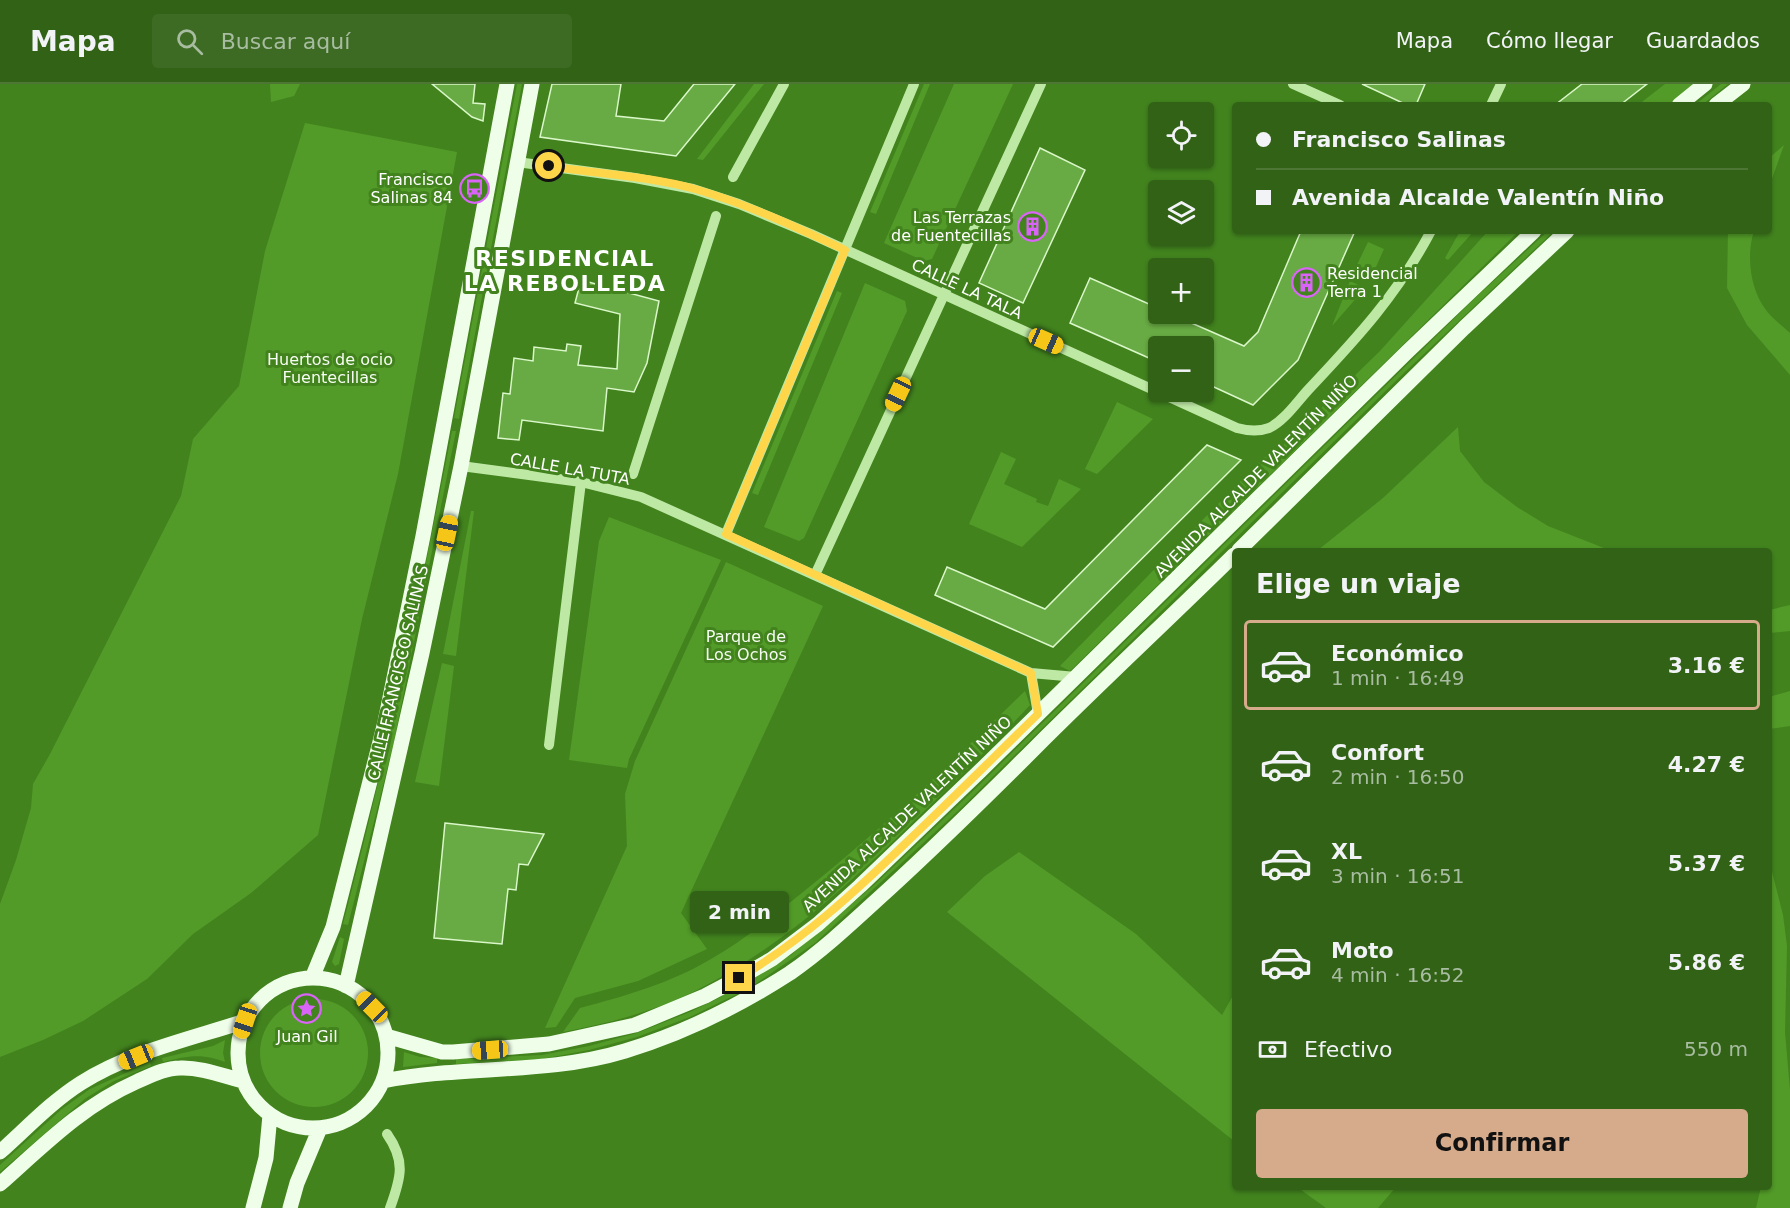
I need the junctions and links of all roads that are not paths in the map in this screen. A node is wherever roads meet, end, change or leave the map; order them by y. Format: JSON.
{"nodes":[{"id":1,"x":507,"y":84,"type":"edge"},
{"id":2,"x":532,"y":84,"type":"edge"},
{"id":3,"x":784,"y":84,"type":"edge"},
{"id":4,"x":914,"y":84,"type":"edge"},
{"id":5,"x":1041,"y":84,"type":"edge"},
{"id":6,"x":1293,"y":84,"type":"edge"},
{"id":7,"x":1501,"y":84,"type":"edge"},
{"id":8,"x":1705,"y":84,"type":"edge"},
{"id":9,"x":1743,"y":84,"type":"edge"},
{"id":10,"x":1333,"y":102,"type":"edge"},
{"id":11,"x":1492,"y":102,"type":"edge"},
{"id":12,"x":1683,"y":102,"type":"edge"},
{"id":13,"x":1720,"y":102,"type":"edge"},
{"id":14,"x":517,"y":162,"type":"junction"},
{"id":15,"x":733,"y":177,"type":"dead end"},
{"id":16,"x":716,"y":216,"type":"dead end"},
{"id":17,"x":1429,"y":234,"type":"edge"},
{"id":18,"x":1530,"y":234,"type":"edge"},
{"id":19,"x":1564,"y":234,"type":"edge"},
{"id":20,"x":845,"y":250,"type":"junction"},
{"id":21,"x":944,"y":295,"type":"junction"},
{"id":22,"x":461,"y":466,"type":"junction"},
{"id":23,"x":633,"y":474,"type":"dead end"},
{"id":24,"x":581,"y":482,"type":"junction"},
{"id":25,"x":726,"y":534,"type":"junction"},
{"id":26,"x":1241,"y":548,"type":"edge"},
{"id":27,"x":1232,"y":557,"type":"edge"},
{"id":28,"x":814,"y":575,"type":"junction"},
{"id":29,"x":1031,"y":673,"type":"junction"},
{"id":30,"x":1076,"y":677,"type":"junction"},
{"id":31,"x":1038,"y":714,"type":"junction"},
{"id":32,"x":549,"y":745,"type":"dead end"},
{"id":33,"x":312,"y":978,"type":"junction"},
{"id":34,"x":346,"y":986,"type":"junction"},
{"id":35,"x":245,"y":1021,"type":"junction"},
{"id":36,"x":386,"y":1036,"type":"junction"},
{"id":37,"x":243,"y":1081,"type":"junction"},
{"id":38,"x":383,"y":1081,"type":"junction"},
{"id":39,"x":270,"y":1115,"type":"junction"},
{"id":40,"x":321,"y":1128,"type":"junction"},
{"id":41,"x":387,"y":1134,"type":"dead end"},
{"id":42,"x":0,"y":1152,"type":"edge"},
{"id":43,"x":0,"y":1184,"type":"edge"},
{"id":44,"x":253,"y":1208,"type":"edge"},
{"id":45,"x":290,"y":1208,"type":"edge"},
{"id":46,"x":390,"y":1208,"type":"edge"}],
"edges":[{"from":1,"to":33,"type":"main road","name":"CALLE FRANCISCO SALINAS"},
{"from":2,"to":14,"type":"main road","name":"CALLE FRANCISCO SALINAS"},
{"from":3,"to":15,"type":"street"},
{"from":4,"to":20,"type":"street"},
{"from":5,"to":21,"type":"street"},
{"from":6,"to":10,"type":"street"},
{"from":7,"to":11,"type":"street"},
{"from":8,"to":12,"type":"main road"},
{"from":9,"to":13,"type":"main road"},
{"from":14,"to":20,"type":"street","name":"CALLE LA TALA"},
{"from":14,"to":22,"type":"main road","name":"CALLE FRANCISCO SALINAS"},
{"from":16,"to":23,"type":"street"},
{"from":17,"to":21,"type":"street","name":"CALLE LA TALA"},
{"from":18,"to":30,"type":"main road","name":"AVENIDA ALCALDE VALENTÍN NIÑO"},
{"from":19,"to":26,"type":"main road"},
{"from":20,"to":21,"type":"street","name":"CALLE LA TALA"},
{"from":20,"to":25,"type":"street"},
{"from":21,"to":28,"type":"street"},
{"from":22,"to":24,"type":"street","name":"CALLE LA TUTA"},
{"from":22,"to":34,"type":"main road","name":"CALLE FRANCISCO SALINAS"},
{"from":24,"to":25,"type":"street","name":"CALLE LA TUTA"},
{"from":24,"to":32,"type":"street"},
{"from":25,"to":28,"type":"street","name":"CALLE LA TUTA"},
{"from":27,"to":38,"type":"main road"},
{"from":28,"to":29,"type":"street","name":"CALLE LA TUTA"},
{"from":29,"to":30,"type":"street","name":"CALLE LA TUTA"},
{"from":29,"to":31,"type":"street"},
{"from":30,"to":31,"type":"main road","name":"AVENIDA ALCALDE VALENTÍN NIÑO"},
{"from":31,"to":36,"type":"main road","name":"AVENIDA ALCALDE VALENTÍN NIÑO"},
{"from":33,"to":34,"type":"main road"},
{"from":33,"to":35,"type":"main road"},
{"from":34,"to":36,"type":"main road"},
{"from":35,"to":37,"type":"main road"},
{"from":35,"to":42,"type":"main road"},
{"from":36,"to":38,"type":"main road"},
{"from":37,"to":39,"type":"main road"},
{"from":37,"to":43,"type":"main road"},
{"from":38,"to":40,"type":"main road"},
{"from":39,"to":40,"type":"main road"},
{"from":39,"to":44,"type":"main road"},
{"from":40,"to":45,"type":"main road"},
{"from":41,"to":46,"type":"street"}]}
